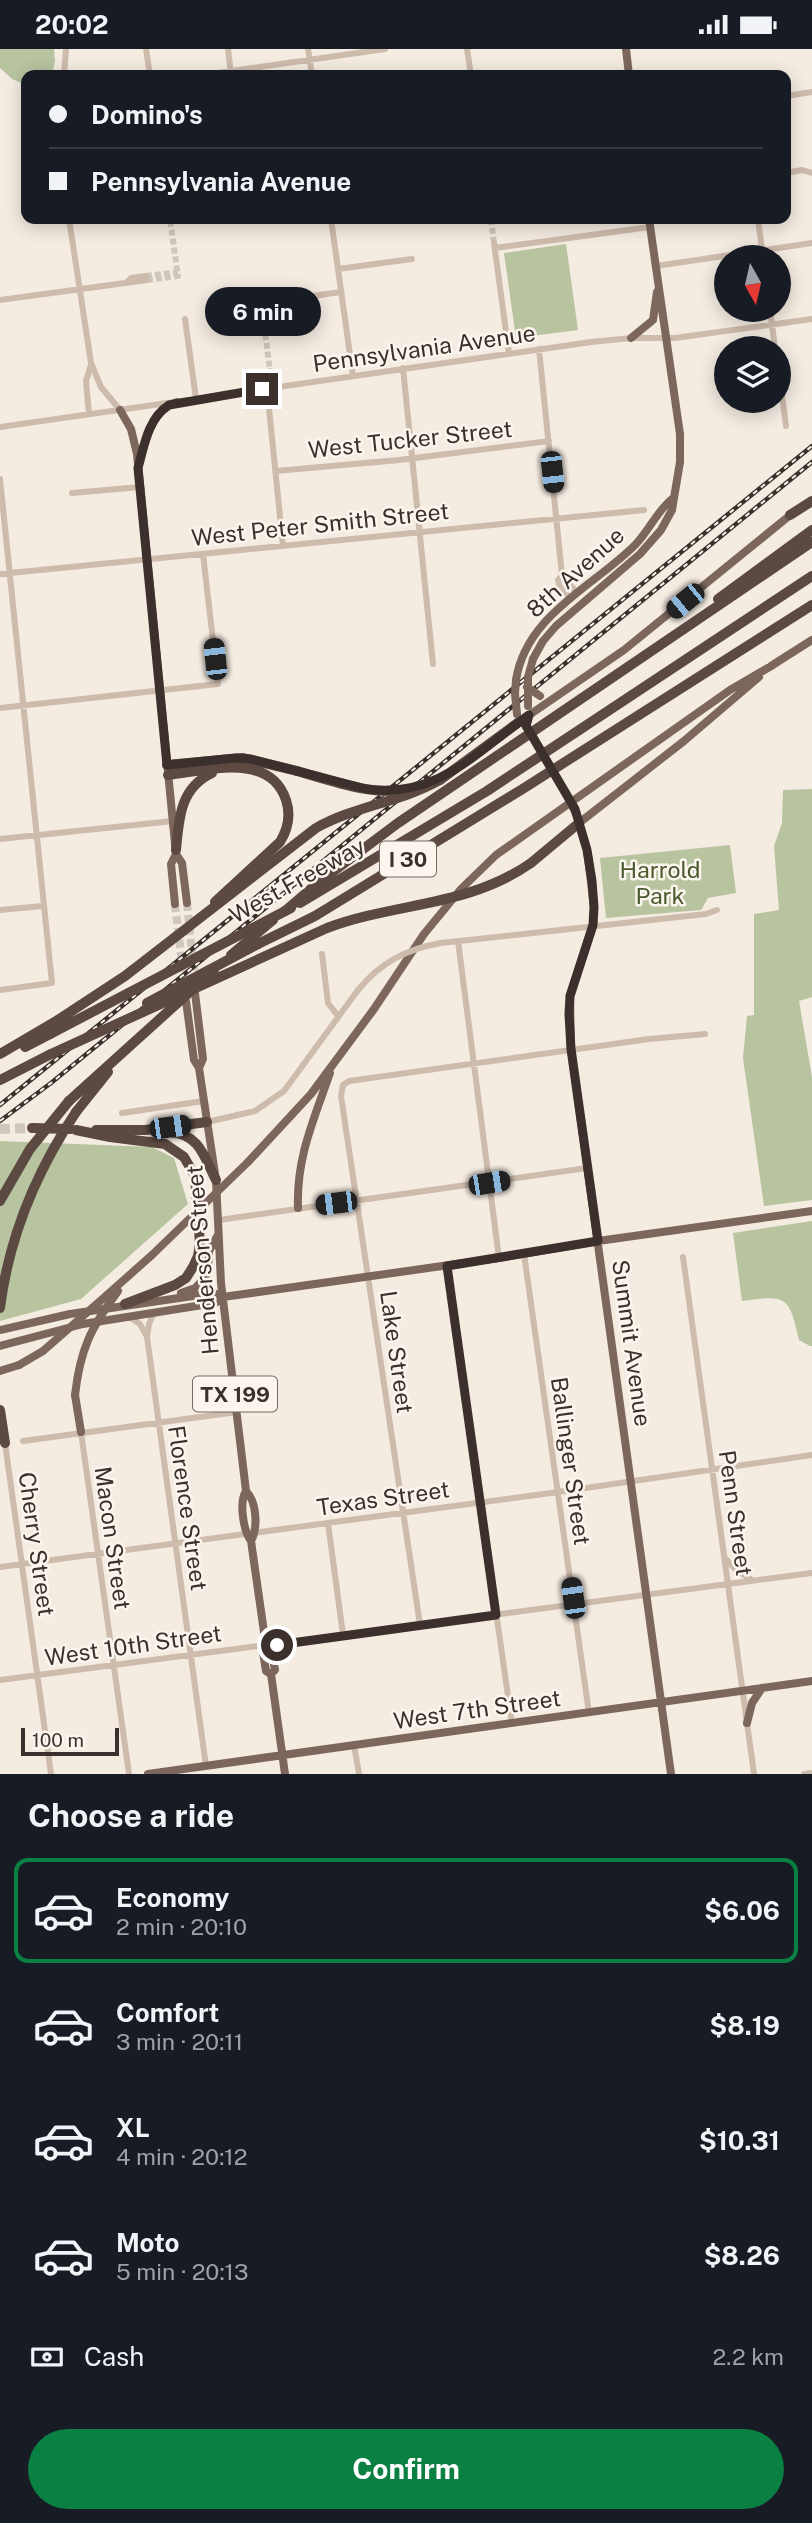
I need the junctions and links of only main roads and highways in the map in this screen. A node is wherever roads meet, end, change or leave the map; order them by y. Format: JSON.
{"nodes":[{"id":1,"x":625,"y":49,"type":"edge"},
{"id":2,"x":628,"y":70,"type":"edge"},
{"id":3,"x":650,"y":224,"type":"edge"},
{"id":4,"x":658,"y":285,"type":"junction"},
{"id":5,"x":631,"y":338,"type":"road end"},
{"id":6,"x":177,"y":402,"type":"road end"},
{"id":7,"x":120,"y":410,"type":"road end"},
{"id":8,"x":138,"y":468,"type":"junction"},
{"id":9,"x":672,"y":499,"type":"junction"},
{"id":10,"x":812,"y":499,"type":"edge"},
{"id":11,"x":790,"y":515,"type":"joint"},
{"id":12,"x":812,"y":530,"type":"edge"},
{"id":13,"x":812,"y":542,"type":"edge"},
{"id":14,"x":812,"y":576,"type":"edge"},
{"id":15,"x":812,"y":605,"type":"edge"},
{"id":16,"x":812,"y":640,"type":"edge"},
{"id":17,"x":773,"y":664,"type":"junction"},
{"id":18,"x":618,"y":675,"type":"junction"},
{"id":19,"x":527,"y":687,"type":"junction"},
{"id":20,"x":562,"y":694,"type":"junction"},
{"id":21,"x":529,"y":710,"type":"junction"},
{"id":22,"x":521,"y":721,"type":"junction"},
{"id":23,"x":222,"y":769,"type":"junction"},
{"id":24,"x":167,"y":770,"type":"junction"},
{"id":25,"x":440,"y":779,"type":"junction"},
{"id":26,"x":578,"y":819,"type":"junction"},
{"id":27,"x":176,"y":852,"type":"junction"},
{"id":28,"x":187,"y":903,"type":"tunnel mouth"},
{"id":29,"x":175,"y":904,"type":"tunnel mouth"},
{"id":30,"x":195,"y":922,"type":"junction"},
{"id":31,"x":195,"y":993,"type":"tunnel mouth"},
{"id":32,"x":186,"y":1001,"type":"tunnel mouth"},
{"id":33,"x":128,"y":1048,"type":"junction"},
{"id":34,"x":51,"y":1054,"type":"junction"},
{"id":35,"x":0,"y":1057,"type":"edge"},
{"id":36,"x":335,"y":1061,"type":"junction"},
{"id":37,"x":199,"y":1068,"type":"junction"},
{"id":38,"x":0,"y":1080,"type":"edge"},
{"id":39,"x":208,"y":1122,"type":"junction"},
{"id":40,"x":32,"y":1128,"type":"tunnel mouth"},
{"id":41,"x":76,"y":1130,"type":"junction"},
{"id":42,"x":145,"y":1130,"type":"junction"},
{"id":43,"x":216,"y":1179,"type":"junction"},
{"id":44,"x":0,"y":1201,"type":"edge"},
{"id":45,"x":299,"y":1208,"type":"road end"},
{"id":46,"x":812,"y":1211,"type":"edge"},
{"id":47,"x":219,"y":1232,"type":"junction"},
{"id":48,"x":598,"y":1241,"type":"junction"},
{"id":49,"x":134,"y":1272,"type":"junction"},
{"id":50,"x":223,"y":1297,"type":"junction"},
{"id":51,"x":166,"y":1299,"type":"junction"},
{"id":52,"x":125,"y":1304,"type":"junction"},
{"id":53,"x":0,"y":1308,"type":"edge"},
{"id":54,"x":2,"y":1330,"type":"edge"},
{"id":55,"x":0,"y":1346,"type":"edge"},
{"id":56,"x":0,"y":1371,"type":"edge"},
{"id":57,"x":0,"y":1410,"type":"edge"},
{"id":58,"x":81,"y":1432,"type":"road end"},
{"id":59,"x":5,"y":1443,"type":"road end"},
{"id":60,"x":246,"y":1491,"type":"junction"},
{"id":61,"x":248,"y":1538,"type":"junction"},
{"id":62,"x":812,"y":1681,"type":"edge"},
{"id":63,"x":762,"y":1688,"type":"junction"},
{"id":64,"x":662,"y":1703,"type":"junction"},
{"id":65,"x":747,"y":1723,"type":"road end"},
{"id":66,"x":282,"y":1755,"type":"junction"},
{"id":67,"x":148,"y":1774,"type":"edge"},
{"id":68,"x":285,"y":1774,"type":"edge"},
{"id":69,"x":671,"y":1774,"type":"edge"}],
"edges":[{"from":1,"to":2,"type":"main road"},
{"from":3,"to":4,"type":"main road","name":"8th Avenue"},
{"from":4,"to":5,"type":"main road"},
{"from":4,"to":9,"type":"main road","name":"8th Avenue"},
{"from":6,"to":8,"type":"main road"},
{"from":7,"to":8,"type":"main road"},
{"from":8,"to":24,"type":"main road"},
{"from":9,"to":19,"type":"main road","name":"8th Avenue","bridge":true},
{"from":9,"to":22,"type":"main road","name":"8th Avenue","bridge":true},
{"from":10,"to":11,"type":"highway"},
{"from":11,"to":20,"type":"main road"},
{"from":12,"to":18,"type":"highway"},
{"from":13,"to":18,"type":"highway"},
{"from":14,"to":35,"type":"highway","name":"West Freeway","number":"I 30","bridge":true},
{"from":15,"to":34,"type":"highway","name":"West Freeway","number":"I 30","bridge":true},
{"from":16,"to":17,"type":"main road"},
{"from":17,"to":26,"type":"main road"},
{"from":17,"to":36,"type":"main road"},
{"from":18,"to":33,"type":"highway"},
{"from":19,"to":20,"type":"main road","bridge":true},
{"from":19,"to":21,"type":"main road","name":"8th Avenue","bridge":true},
{"from":20,"to":21,"type":"main road"},
{"from":21,"to":22,"type":"main road"},
{"from":22,"to":25,"type":"highway"},
{"from":22,"to":26,"type":"main road","name":"Summit Avenue","bridge":true},
{"from":23,"to":24,"type":"highway"},
{"from":23,"to":27,"type":"highway"},
{"from":23,"to":30,"type":"highway","bridge":true},
{"from":24,"to":25,"type":"highway","bridge":true},
{"from":24,"to":27,"type":"main road"},
{"from":25,"to":30,"type":"highway","bridge":true},
{"from":26,"to":34,"type":"highway","bridge":true},
{"from":26,"to":48,"type":"main road","name":"Summit Avenue"},
{"from":27,"to":28,"type":"main road"},
{"from":27,"to":29,"type":"main road"},
{"from":30,"to":35,"type":"highway","bridge":true},
{"from":31,"to":37,"type":"main road","name":"Henderson Street","number":"TX 199"},
{"from":32,"to":37,"type":"main road","name":"Henderson Street","number":"TX 199"},
{"from":33,"to":44,"type":"highway","bridge":true},
{"from":33,"to":53,"type":"highway","bridge":true},
{"from":34,"to":38,"type":"highway","name":"West Freeway","number":"I 30"},
{"from":36,"to":45,"type":"main road"},
{"from":36,"to":49,"type":"main road","bridge":true},
{"from":37,"to":39,"type":"main road","name":"Henderson Street","number":"TX 199"},
{"from":39,"to":42,"type":"highway"},
{"from":39,"to":43,"type":"main road","name":"Henderson Street","number":"TX 199"},
{"from":40,"to":41,"type":"highway"},
{"from":41,"to":42,"type":"highway"},
{"from":41,"to":52,"type":"highway"},
{"from":42,"to":43,"type":"highway"},
{"from":43,"to":47,"type":"main road","name":"Henderson Street","number":"TX 199"},
{"from":46,"to":48,"type":"main road"},
{"from":47,"to":50,"type":"main road","name":"Henderson Street","number":"TX 199"},
{"from":47,"to":51,"type":"main road"},
{"from":48,"to":50,"type":"main road"},
{"from":48,"to":64,"type":"main road","name":"Summit Avenue"},
{"from":49,"to":56,"type":"main road","bridge":true},
{"from":49,"to":58,"type":"main road","bridge":true},
{"from":50,"to":51,"type":"main road"},
{"from":50,"to":55,"type":"main road"},
{"from":50,"to":60,"type":"main road","name":"Henderson Street","number":"TX 199"},
{"from":51,"to":52,"type":"main road"},
{"from":52,"to":54,"type":"main road"},
{"from":57,"to":59,"type":"highway"},
{"from":60,"to":61,"type":"main road","name":"Henderson Street","number":"TX 199"},
{"from":60,"to":61,"type":"main road","name":"Henderson Street","number":"TX 199"},
{"from":61,"to":66,"type":"main road","name":"Henderson Street","number":"TX 199"},
{"from":62,"to":63,"type":"main road","name":"West 7th Street"},
{"from":63,"to":64,"type":"main road","name":"West 7th Street"},
{"from":63,"to":65,"type":"main road"},
{"from":64,"to":66,"type":"main road","name":"West 7th Street"},
{"from":64,"to":69,"type":"main road","name":"Summit Avenue"},
{"from":66,"to":67,"type":"main road","name":"West 7th Street"},
{"from":66,"to":68,"type":"main road","name":"Henderson Street","number":"TX 199"}]}
